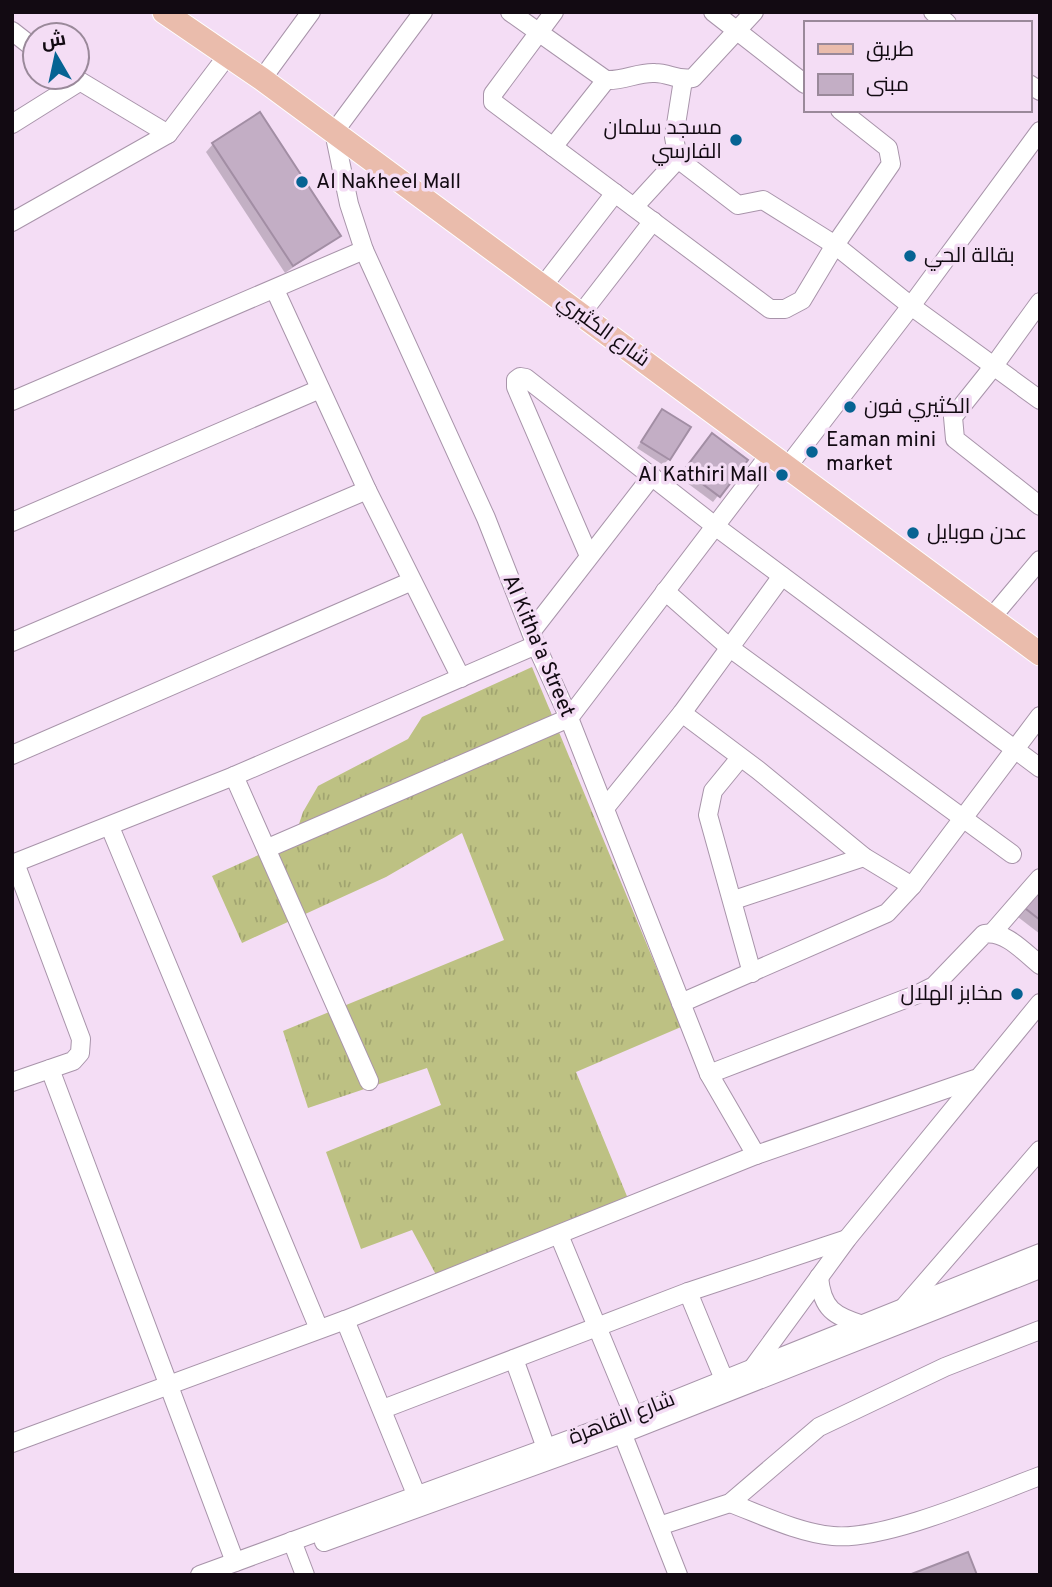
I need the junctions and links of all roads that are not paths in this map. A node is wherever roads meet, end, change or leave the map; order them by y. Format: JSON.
{"nodes":[{"id":1,"x":164,"y":12,"type":"edge"},
{"id":2,"x":312,"y":12,"type":"edge"},
{"id":3,"x":424,"y":12,"type":"edge"},
{"id":4,"x":510,"y":12,"type":"edge"},
{"id":5,"x":554,"y":12,"type":"edge"},
{"id":6,"x":713,"y":12,"type":"edge"},
{"id":7,"x":754,"y":12,"type":"edge"},
{"id":8,"x":738,"y":32,"type":"junction"},
{"id":9,"x":537,"y":33,"type":"junction"},
{"id":10,"x":227,"y":56,"type":"junction"},
{"id":11,"x":262,"y":79,"type":"junction"},
{"id":12,"x":606,"y":80,"type":"junction"},
{"id":13,"x":683,"y":80,"type":"junction"},
{"id":14,"x":804,"y":82,"type":"edge"},
{"id":15,"x":91,"y":89,"type":"edge"},
{"id":16,"x":60,"y":91,"type":"edge"},
{"id":17,"x":843,"y":112,"type":"edge"},
{"id":18,"x":12,"y":124,"type":"edge"},
{"id":19,"x":1040,"y":131,"type":"edge"},
{"id":20,"x":334,"y":132,"type":"junction"},
{"id":21,"x":168,"y":134,"type":"junction"},
{"id":22,"x":553,"y":147,"type":"junction"},
{"id":23,"x":678,"y":159,"type":"junction"},
{"id":24,"x":615,"y":193,"type":"junction"},
{"id":25,"x":634,"y":207,"type":"junction"},
{"id":26,"x":653,"y":221,"type":"junction"},
{"id":27,"x":12,"y":222,"type":"edge"},
{"id":28,"x":835,"y":245,"type":"junction"},
{"id":29,"x":364,"y":250,"type":"junction"},
{"id":30,"x":543,"y":286,"type":"junction"},
{"id":31,"x":275,"y":290,"type":"junction"},
{"id":32,"x":1040,"y":302,"type":"edge"},
{"id":33,"x":911,"y":306,"type":"junction"},
{"id":34,"x":581,"y":314,"type":"junction"},
{"id":35,"x":993,"y":367,"type":"junction"},
{"id":36,"x":320,"y":389,"type":"junction"},
{"id":37,"x":1040,"y":400,"type":"edge"},
{"id":38,"x":12,"y":401,"type":"edge"},
{"id":39,"x":779,"y":460,"type":"junction"},
{"id":40,"x":652,"y":477,"type":"junction"},
{"id":41,"x":367,"y":490,"type":"junction"},
{"id":42,"x":1040,"y":506,"type":"edge"},
{"id":43,"x":12,"y":522,"type":"edge"},
{"id":44,"x":715,"y":526,"type":"junction"},
{"id":45,"x":589,"y":556,"type":"junction"},
{"id":46,"x":1040,"y":560,"type":"edge"},
{"id":47,"x":782,"y":576,"type":"junction"},
{"id":48,"x":412,"y":581,"type":"junction"},
{"id":49,"x":664,"y":591,"type":"junction"},
{"id":50,"x":992,"y":617,"type":"junction"},
{"id":51,"x":533,"y":639,"type":"junction"},
{"id":52,"x":12,"y":642,"type":"edge"},
{"id":53,"x":730,"y":648,"type":"junction"},
{"id":54,"x":1040,"y":654,"type":"edge"},
{"id":55,"x":461,"y":678,"type":"junction"},
{"id":56,"x":682,"y":713,"type":"junction"},
{"id":57,"x":1040,"y":716,"type":"edge"},
{"id":58,"x":569,"y":718,"type":"junction"},
{"id":59,"x":1015,"y":749,"type":"junction"},
{"id":60,"x":12,"y":755,"type":"edge"},
{"id":61,"x":740,"y":758,"type":"junction"},
{"id":62,"x":1040,"y":768,"type":"edge"},
{"id":63,"x":234,"y":776,"type":"junction"},
{"id":64,"x":605,"y":808,"type":"junction"},
{"id":65,"x":965,"y":817,"type":"junction"},
{"id":66,"x":110,"y":827,"type":"junction"},
{"id":67,"x":268,"y":848,"type":"junction"},
{"id":68,"x":1012,"y":854,"type":"dead end"},
{"id":69,"x":864,"y":857,"type":"junction"},
{"id":70,"x":14,"y":864,"type":"edge"},
{"id":71,"x":1040,"y":878,"type":"edge"},
{"id":72,"x":912,"y":886,"type":"junction"},
{"id":73,"x":734,"y":900,"type":"junction"},
{"id":74,"x":993,"y":932,"type":"junction"},
{"id":75,"x":1040,"y":965,"type":"edge"},
{"id":76,"x":752,"y":973,"type":"junction"},
{"id":77,"x":681,"y":1003,"type":"junction"},
{"id":78,"x":1040,"y":1003,"type":"edge"},
{"id":79,"x":50,"y":1069,"type":"junction"},
{"id":80,"x":709,"y":1073,"type":"junction"},
{"id":81,"x":975,"y":1079,"type":"junction"},
{"id":82,"x":369,"y":1081,"type":"dead end"},
{"id":83,"x":12,"y":1082,"type":"edge"},
{"id":84,"x":1040,"y":1150,"type":"edge"},
{"id":85,"x":756,"y":1155,"type":"junction"},
{"id":86,"x":559,"y":1235,"type":"junction"},
{"id":87,"x":847,"y":1239,"type":"junction"},
{"id":88,"x":1040,"y":1253,"type":"edge"},
{"id":89,"x":1040,"y":1269,"type":"edge"},
{"id":90,"x":819,"y":1277,"type":"junction"},
{"id":91,"x":688,"y":1292,"type":"junction"},
{"id":92,"x":903,"y":1309,"type":"junction"},
{"id":93,"x":345,"y":1320,"type":"junction"},
{"id":94,"x":863,"y":1325,"type":"junction"},
{"id":95,"x":597,"y":1326,"type":"junction"},
{"id":96,"x":319,"y":1329,"type":"junction"},
{"id":97,"x":1040,"y":1330,"type":"edge"},
{"id":98,"x":514,"y":1359,"type":"junction"},
{"id":99,"x":752,"y":1369,"type":"junction"},
{"id":100,"x":169,"y":1384,"type":"junction"},
{"id":101,"x":732,"y":1386,"type":"junction"},
{"id":102,"x":383,"y":1409,"type":"junction"},
{"id":103,"x":625,"y":1424,"type":"junction"},
{"id":104,"x":12,"y":1443,"type":"edge"},
{"id":105,"x":546,"y":1448,"type":"junction"},
{"id":106,"x":1040,"y":1476,"type":"edge"},
{"id":107,"x":416,"y":1494,"type":"junction"},
{"id":108,"x":730,"y":1503,"type":"junction"},
{"id":109,"x":659,"y":1527,"type":"junction"},
{"id":110,"x":294,"y":1547,"type":"junction"},
{"id":111,"x":235,"y":1568,"type":"edge"},
{"id":112,"x":200,"y":1575,"type":"edge"},
{"id":113,"x":305,"y":1575,"type":"edge"},
{"id":114,"x":678,"y":1575,"type":"edge"}],
"edges":[{"from":1,"to":10,"type":"main road","name":"شارع الكثيري"},
{"from":2,"to":11,"type":"street"},
{"from":3,"to":20,"type":"street"},
{"from":4,"to":9,"type":"street"},
{"from":5,"to":9,"type":"street"},
{"from":6,"to":8,"type":"street"},
{"from":7,"to":8,"type":"street"},
{"from":8,"to":13,"type":"street"},
{"from":8,"to":14,"type":"street"},
{"from":9,"to":12,"type":"street"},
{"from":9,"to":22,"type":"street"},
{"from":10,"to":11,"type":"main road","name":"شارع الكثيري"},
{"from":10,"to":21,"type":"street"},
{"from":11,"to":20,"type":"main road","name":"شارع الكثيري"},
{"from":12,"to":13,"type":"street"},
{"from":12,"to":22,"type":"street"},
{"from":13,"to":23,"type":"street"},
{"from":15,"to":21,"type":"street"},
{"from":16,"to":18,"type":"street"},
{"from":17,"to":28,"type":"street"},
{"from":19,"to":33,"type":"street"},
{"from":20,"to":29,"type":"street","name":"Al Kitha'a Street"},
{"from":20,"to":30,"type":"main road","name":"شارع الكثيري"},
{"from":21,"to":27,"type":"street"},
{"from":22,"to":24,"type":"street"},
{"from":23,"to":25,"type":"street"},
{"from":23,"to":28,"type":"street"},
{"from":24,"to":25,"type":"street"},
{"from":24,"to":30,"type":"street"},
{"from":25,"to":26,"type":"street"},
{"from":26,"to":28,"type":"street"},
{"from":26,"to":34,"type":"street"},
{"from":28,"to":33,"type":"street"},
{"from":29,"to":31,"type":"street"},
{"from":29,"to":51,"type":"street","name":"Al Kitha'a Street"},
{"from":30,"to":34,"type":"main road","name":"شارع الكثيري"},
{"from":31,"to":36,"type":"street"},
{"from":31,"to":38,"type":"street"},
{"from":32,"to":35,"type":"street"},
{"from":33,"to":35,"type":"street"},
{"from":33,"to":39,"type":"street"},
{"from":34,"to":39,"type":"main road","name":"شارع الكثيري"},
{"from":35,"to":37,"type":"street"},
{"from":35,"to":42,"type":"street"},
{"from":36,"to":41,"type":"street"},
{"from":36,"to":43,"type":"street"},
{"from":39,"to":44,"type":"street"},
{"from":39,"to":50,"type":"main road","name":"شارع الكثيري"},
{"from":40,"to":44,"type":"street"},
{"from":40,"to":45,"type":"street"},
{"from":40,"to":45,"type":"street"},
{"from":41,"to":48,"type":"street"},
{"from":41,"to":52,"type":"street"},
{"from":44,"to":47,"type":"street"},
{"from":44,"to":49,"type":"street"},
{"from":45,"to":51,"type":"street"},
{"from":46,"to":50,"type":"street"},
{"from":47,"to":53,"type":"street"},
{"from":47,"to":59,"type":"street"},
{"from":48,"to":55,"type":"street"},
{"from":48,"to":60,"type":"street"},
{"from":49,"to":53,"type":"street"},
{"from":49,"to":58,"type":"street"},
{"from":50,"to":54,"type":"main road","name":"شارع الكثيري"},
{"from":51,"to":55,"type":"street"},
{"from":51,"to":58,"type":"street","name":"Al Kitha'a Street"},
{"from":53,"to":56,"type":"street"},
{"from":53,"to":65,"type":"street"},
{"from":55,"to":63,"type":"street"},
{"from":56,"to":61,"type":"street"},
{"from":56,"to":64,"type":"street"},
{"from":57,"to":59,"type":"street"},
{"from":58,"to":64,"type":"street","name":"Al Kitha'a Street"},
{"from":58,"to":67,"type":"street"},
{"from":59,"to":62,"type":"street"},
{"from":59,"to":65,"type":"street"},
{"from":61,"to":69,"type":"street"},
{"from":61,"to":73,"type":"street"},
{"from":63,"to":66,"type":"street"},
{"from":63,"to":67,"type":"street"},
{"from":64,"to":77,"type":"street","name":"Al Kitha'a Street"},
{"from":65,"to":68,"type":"street"},
{"from":65,"to":72,"type":"street"},
{"from":66,"to":70,"type":"street"},
{"from":66,"to":96,"type":"street"},
{"from":67,"to":82,"type":"street"},
{"from":69,"to":72,"type":"street"},
{"from":69,"to":73,"type":"street"},
{"from":70,"to":79,"type":"street"},
{"from":71,"to":74,"type":"street"},
{"from":72,"to":76,"type":"street"},
{"from":73,"to":76,"type":"street"},
{"from":74,"to":75,"type":"street"},
{"from":74,"to":80,"type":"street"},
{"from":76,"to":77,"type":"street"},
{"from":77,"to":80,"type":"street","name":"Al Kitha'a Street"},
{"from":78,"to":81,"type":"street"},
{"from":79,"to":83,"type":"street"},
{"from":79,"to":100,"type":"street"},
{"from":80,"to":85,"type":"street","name":"Al Kitha'a Street"},
{"from":81,"to":85,"type":"street"},
{"from":81,"to":87,"type":"street"},
{"from":84,"to":92,"type":"street"},
{"from":85,"to":86,"type":"street"},
{"from":86,"to":93,"type":"street"},
{"from":86,"to":95,"type":"street"},
{"from":87,"to":90,"type":"street"},
{"from":87,"to":91,"type":"street"},
{"from":88,"to":92,"type":"street"},
{"from":89,"to":101,"type":"street","name":"شارع القاهرة"},
{"from":90,"to":94,"type":"street"},
{"from":90,"to":99,"type":"street"},
{"from":91,"to":95,"type":"street"},
{"from":91,"to":101,"type":"street"},
{"from":92,"to":94,"type":"street"},
{"from":93,"to":96,"type":"street"},
{"from":93,"to":102,"type":"street"},
{"from":94,"to":99,"type":"street"},
{"from":95,"to":98,"type":"street"},
{"from":95,"to":103,"type":"street"},
{"from":96,"to":100,"type":"street"},
{"from":97,"to":108,"type":"street"},
{"from":98,"to":102,"type":"street"},
{"from":98,"to":105,"type":"street"},
{"from":99,"to":101,"type":"street"},
{"from":100,"to":104,"type":"street"},
{"from":100,"to":111,"type":"street"},
{"from":101,"to":103,"type":"street","name":"شارع القاهرة"},
{"from":102,"to":107,"type":"street"},
{"from":103,"to":105,"type":"street","name":"شارع القاهرة"},
{"from":103,"to":109,"type":"street"},
{"from":103,"to":110,"type":"street","name":"شارع القاهرة"},
{"from":105,"to":107,"type":"street","name":"شارع القاهرة"},
{"from":106,"to":108,"type":"street"},
{"from":107,"to":110,"type":"street","name":"شارع القاهرة"},
{"from":108,"to":109,"type":"street"},
{"from":109,"to":114,"type":"street"},
{"from":110,"to":111,"type":"street","name":"شارع القاهرة"},
{"from":110,"to":113,"type":"street"},
{"from":111,"to":112,"type":"street","name":"شارع القاهرة"}]}
